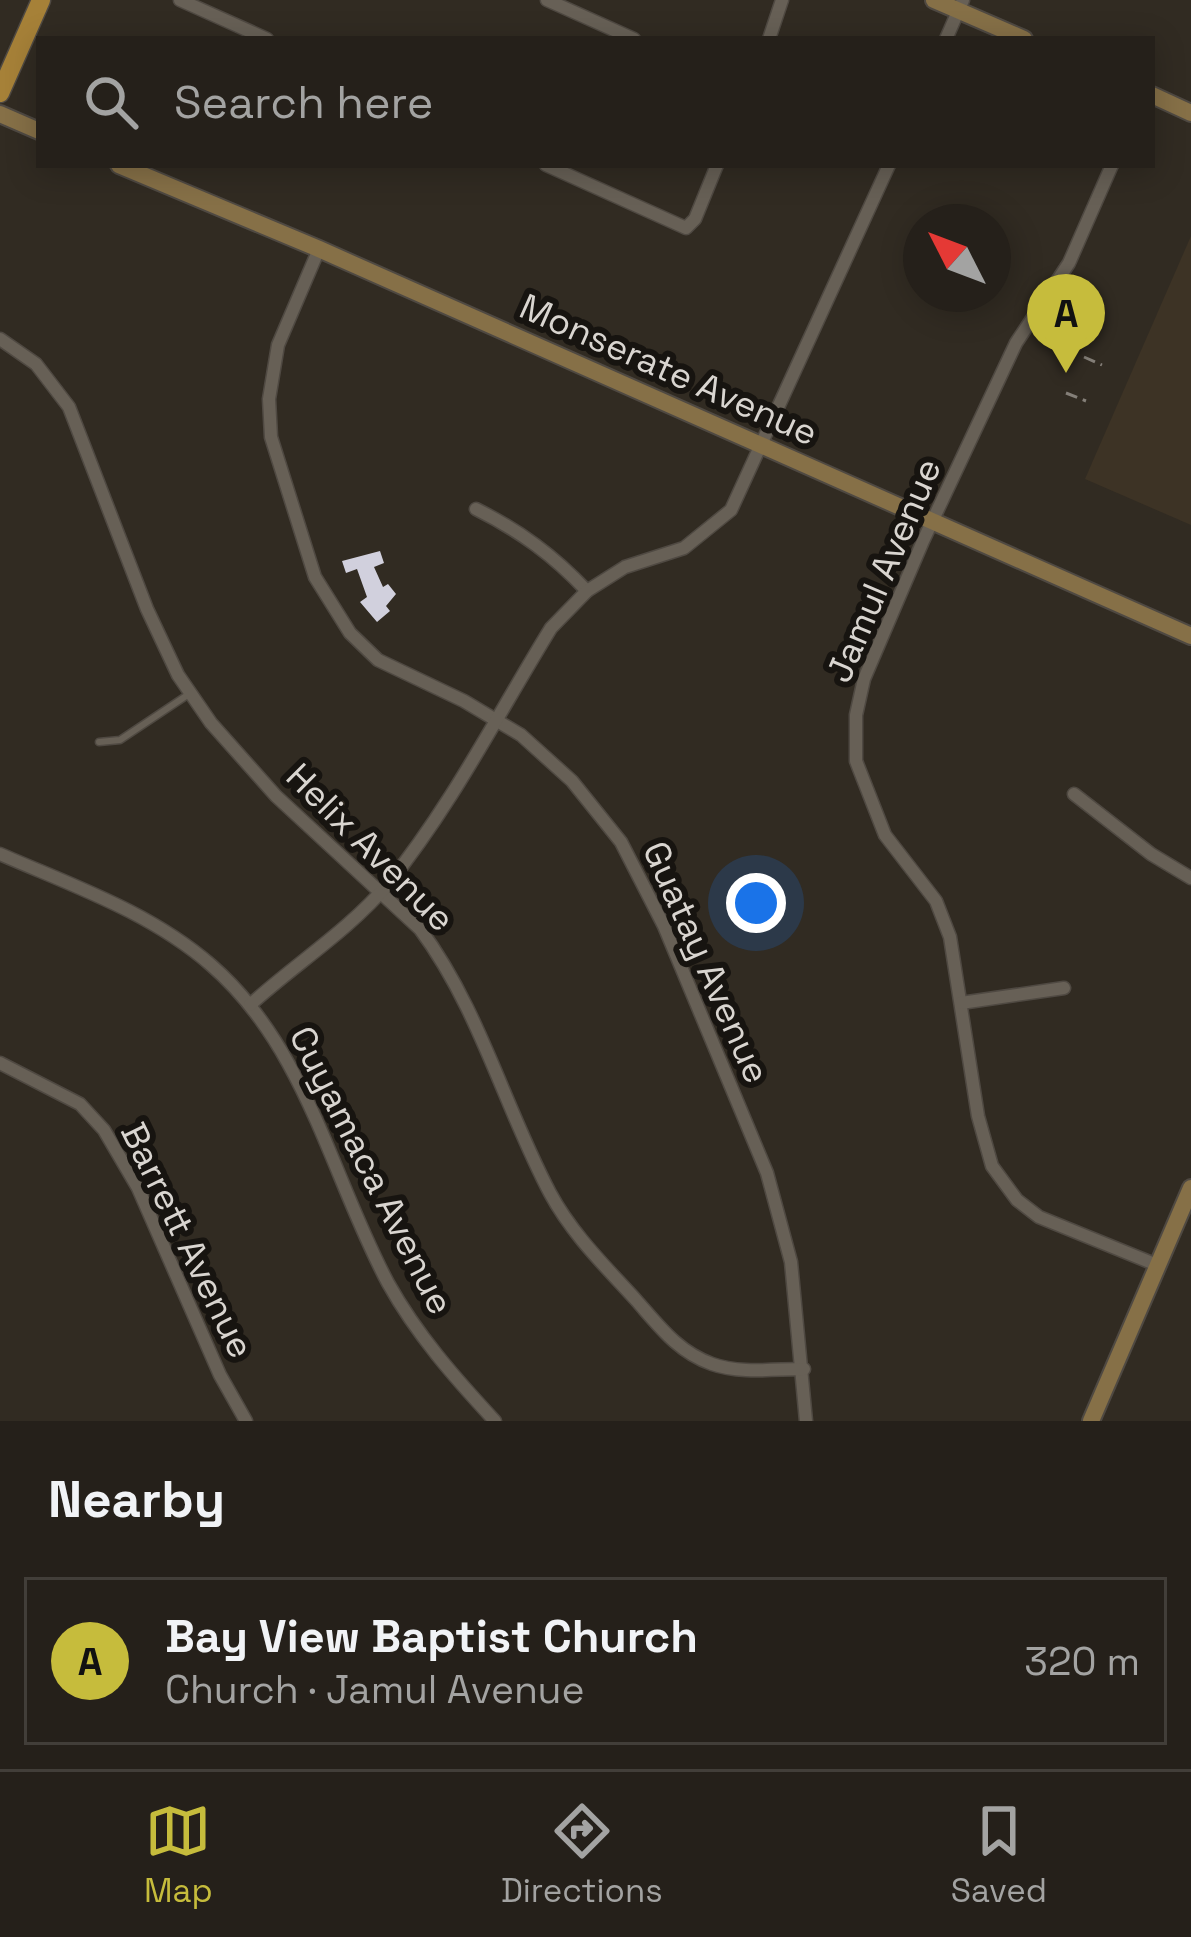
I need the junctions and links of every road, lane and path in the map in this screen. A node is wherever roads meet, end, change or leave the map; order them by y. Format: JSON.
{"nodes":[{"id":1,"x":41,"y":0,"type":"edge"},
{"id":2,"x":180,"y":0,"type":"edge"},
{"id":3,"x":547,"y":0,"type":"edge"},
{"id":4,"x":782,"y":0,"type":"edge"},
{"id":5,"x":934,"y":0,"type":"edge"},
{"id":6,"x":960,"y":5,"type":"edge"},
{"id":7,"x":260,"y":36,"type":"edge"},
{"id":8,"x":627,"y":36,"type":"edge"},
{"id":9,"x":770,"y":36,"type":"edge"},
{"id":10,"x":947,"y":36,"type":"edge"},
{"id":11,"x":1018,"y":36,"type":"edge"},
{"id":12,"x":0,"y":93,"type":"edge"},
{"id":13,"x":1155,"y":96,"type":"edge"},
{"id":14,"x":1191,"y":113,"type":"edge"},
{"id":15,"x":0,"y":115,"type":"edge"},
{"id":16,"x":36,"y":130,"type":"edge"},
{"id":17,"x":126,"y":168,"type":"edge"},
{"id":18,"x":553,"y":168,"type":"edge"},
{"id":19,"x":716,"y":168,"type":"edge"},
{"id":20,"x":888,"y":168,"type":"edge"},
{"id":21,"x":1111,"y":168,"type":"edge"},
{"id":22,"x":319,"y":249,"type":"junction"},
{"id":23,"x":0,"y":339,"type":"edge"},
{"id":24,"x":1084,"y":357,"type":"dead end"},
{"id":25,"x":1102,"y":364,"type":"dead end"},
{"id":26,"x":1066,"y":393,"type":"dead end"},
{"id":27,"x":1086,"y":401,"type":"dead end"},
{"id":28,"x":761,"y":447,"type":"junction"},
{"id":29,"x":476,"y":509,"type":"dead end"},
{"id":30,"x":932,"y":523,"type":"junction"},
{"id":31,"x":587,"y":591,"type":"junction"},
{"id":32,"x":1191,"y":636,"type":"edge"},
{"id":33,"x":191,"y":693,"type":"junction"},
{"id":34,"x":496,"y":719,"type":"junction"},
{"id":35,"x":99,"y":742,"type":"dead end"},
{"id":36,"x":1074,"y":794,"type":"dead end"},
{"id":37,"x":0,"y":854,"type":"edge"},
{"id":38,"x":1191,"y":878,"type":"edge"},
{"id":39,"x":380,"y":892,"type":"junction"},
{"id":40,"x":1064,"y":988,"type":"dead end"},
{"id":41,"x":961,"y":1004,"type":"junction"},
{"id":42,"x":250,"y":1005,"type":"junction"},
{"id":43,"x":0,"y":1064,"type":"edge"},
{"id":44,"x":1191,"y":1188,"type":"edge"},
{"id":45,"x":1157,"y":1265,"type":"junction"},
{"id":46,"x":804,"y":1370,"type":"junction"},
{"id":47,"x":246,"y":1421,"type":"edge"},
{"id":48,"x":495,"y":1421,"type":"edge"},
{"id":49,"x":806,"y":1421,"type":"edge"},
{"id":50,"x":1091,"y":1421,"type":"edge"}],
"edges":[{"from":1,"to":12,"type":"main road"},
{"from":2,"to":7,"type":"street"},
{"from":3,"to":8,"type":"street"},
{"from":4,"to":9,"type":"street"},
{"from":5,"to":6,"type":"street"},
{"from":6,"to":10,"type":"street"},
{"from":6,"to":11,"type":"street"},
{"from":13,"to":14,"type":"street"},
{"from":15,"to":16,"type":"street"},
{"from":17,"to":22,"type":"street","name":"Monserate Avenue"},
{"from":18,"to":19,"type":"street"},
{"from":20,"to":28,"type":"street"},
{"from":21,"to":30,"type":"street","name":"Jamul Avenue"},
{"from":22,"to":28,"type":"street","name":"Monserate Avenue"},
{"from":22,"to":34,"type":"street","name":"Guatay Avenue"},
{"from":23,"to":33,"type":"street","name":"Helix Avenue"},
{"from":24,"to":25,"type":"path"},
{"from":26,"to":27,"type":"path"},
{"from":28,"to":30,"type":"street","name":"Monserate Avenue"},
{"from":28,"to":31,"type":"street"},
{"from":29,"to":31,"type":"street"},
{"from":30,"to":32,"type":"street","name":"Monserate Avenue"},
{"from":30,"to":41,"type":"street","name":"Jamul Avenue"},
{"from":31,"to":34,"type":"street"},
{"from":33,"to":35,"type":"lane"},
{"from":33,"to":39,"type":"street","name":"Helix Avenue"},
{"from":34,"to":39,"type":"street"},
{"from":34,"to":46,"type":"street","name":"Guatay Avenue"},
{"from":36,"to":38,"type":"street"},
{"from":37,"to":42,"type":"street","name":"Cuyamaca Avenue"},
{"from":39,"to":42,"type":"street"},
{"from":39,"to":46,"type":"street","name":"Helix Avenue"},
{"from":40,"to":41,"type":"street"},
{"from":41,"to":45,"type":"street","name":"Jamul Avenue"},
{"from":42,"to":48,"type":"street","name":"Cuyamaca Avenue"},
{"from":43,"to":47,"type":"street","name":"Barrett Avenue"},
{"from":44,"to":45,"type":"street"},
{"from":45,"to":50,"type":"street"},
{"from":46,"to":49,"type":"street","name":"Guatay Avenue"}]}
